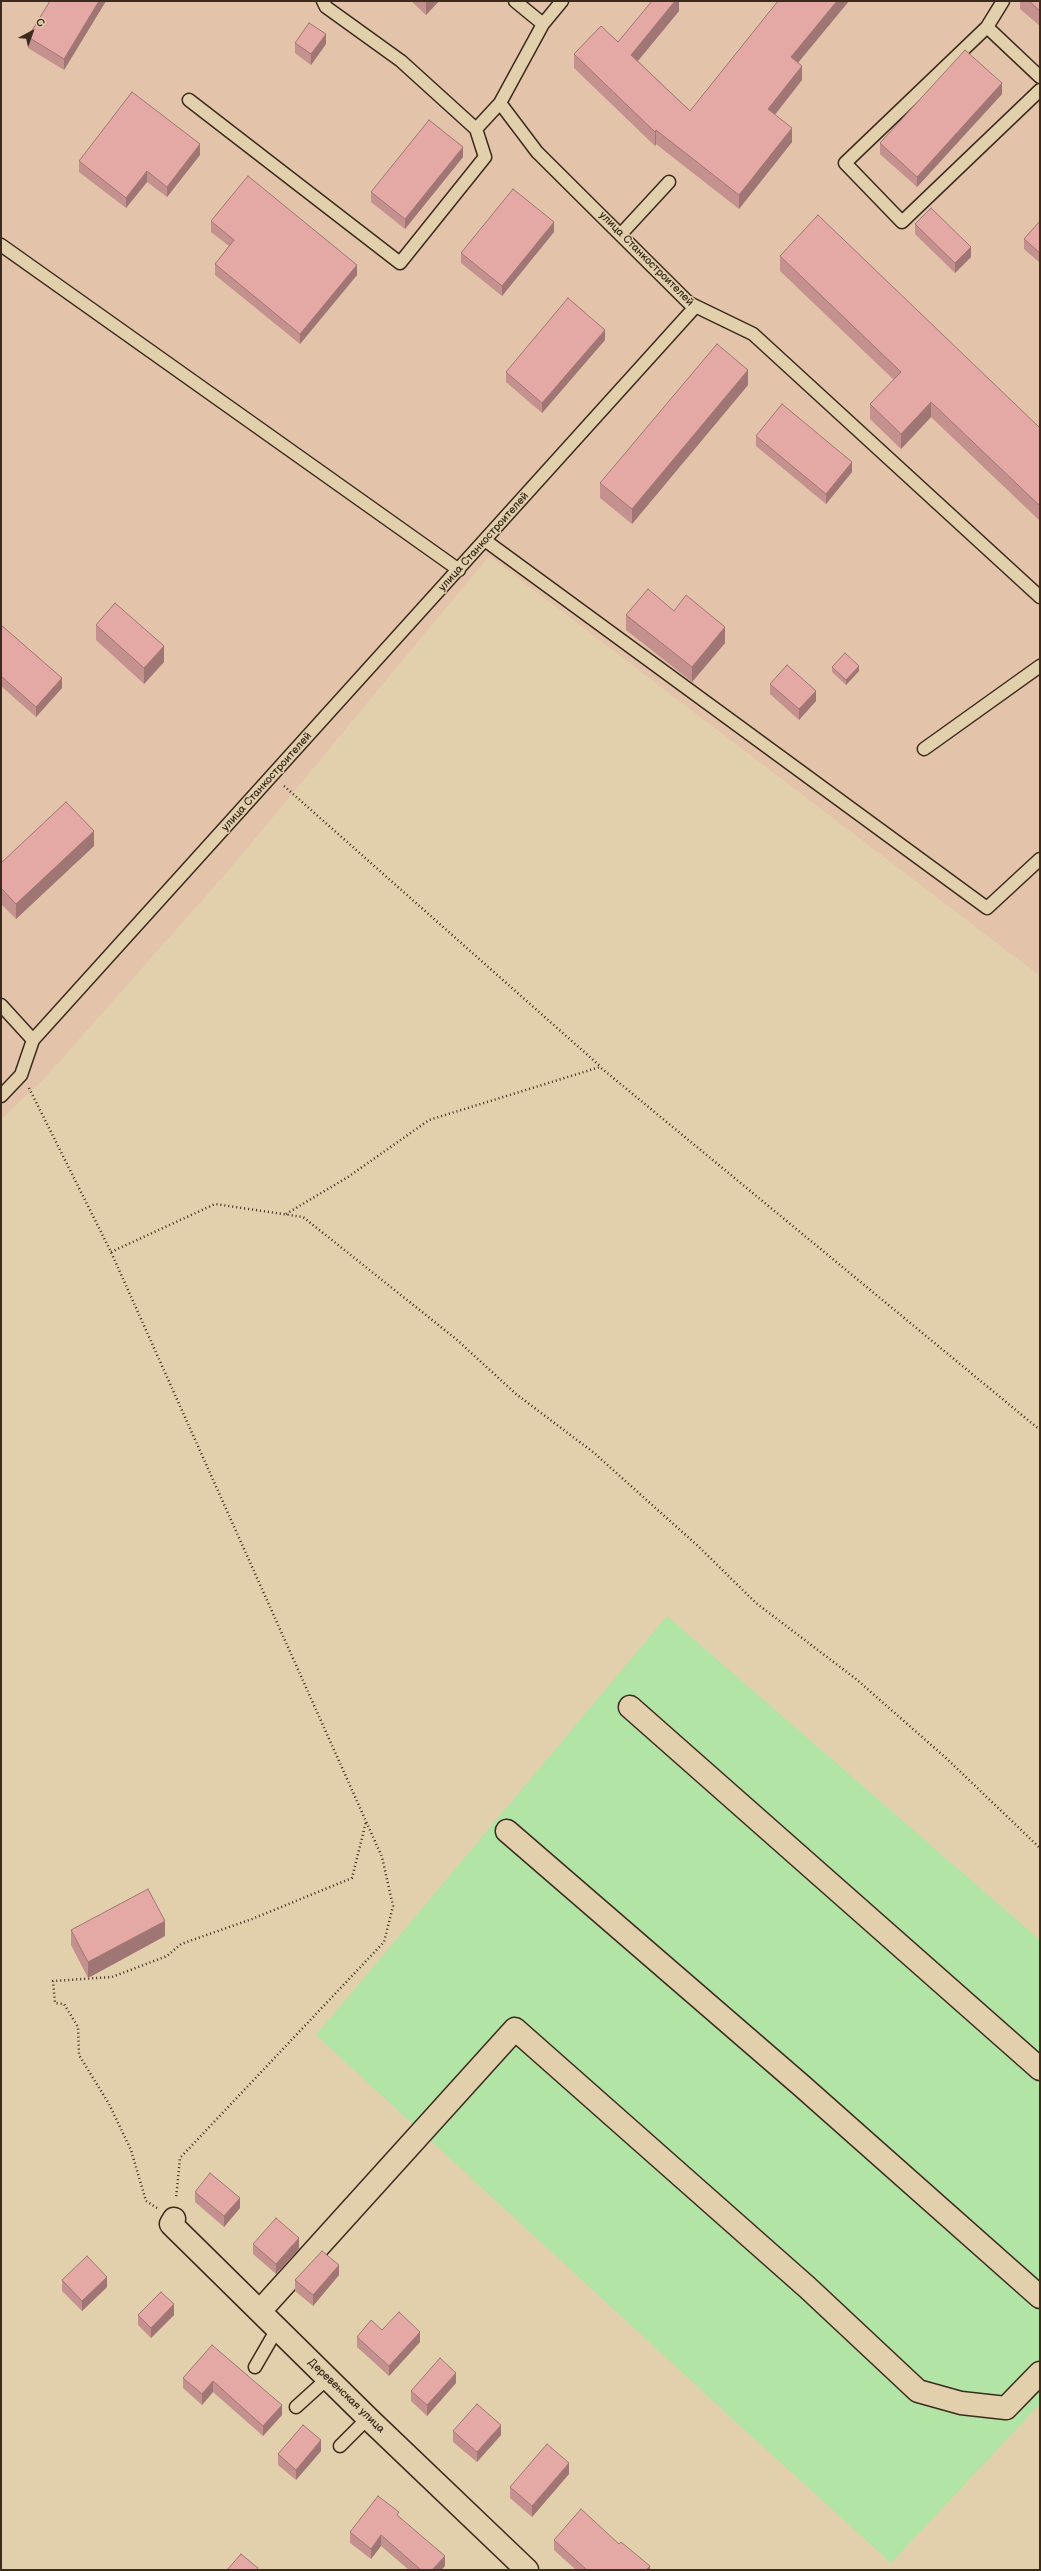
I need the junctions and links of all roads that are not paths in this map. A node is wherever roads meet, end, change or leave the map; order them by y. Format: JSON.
{"nodes":[{"id":1,"x":323,"y":1,"type":"edge"},
{"id":2,"x":515,"y":1,"type":"edge"},
{"id":3,"x":562,"y":1,"type":"edge"},
{"id":4,"x":1002,"y":1,"type":"edge"},
{"id":5,"x":542,"y":24,"type":"junction"},
{"id":6,"x":987,"y":27,"type":"junction"},
{"id":7,"x":1040,"y":77,"type":"edge"},
{"id":8,"x":1040,"y":90,"type":"edge"},
{"id":9,"x":189,"y":100,"type":"dead end"},
{"id":10,"x":500,"y":103,"type":"junction"},
{"id":11,"x":476,"y":129,"type":"junction"},
{"id":12,"x":669,"y":182,"type":"dead end"},
{"id":13,"x":621,"y":234,"type":"junction"},
{"id":14,"x":1,"y":245,"type":"edge"},
{"id":15,"x":688,"y":302,"type":"junction"},
{"id":16,"x":486,"y":541,"type":"junction"},
{"id":17,"x":459,"y":570,"type":"junction"},
{"id":18,"x":1040,"y":597,"type":"edge"},
{"id":19,"x":1040,"y":666,"type":"edge"},
{"id":20,"x":924,"y":749,"type":"dead end"},
{"id":21,"x":1040,"y":859,"type":"edge"},
{"id":22,"x":1,"y":1006,"type":"edge"},
{"id":23,"x":33,"y":1040,"type":"junction"},
{"id":24,"x":1,"y":1096,"type":"edge"},
{"id":25,"x":630,"y":1707,"type":"dead end"},
{"id":26,"x":507,"y":1831,"type":"dead end"},
{"id":27,"x":1040,"y":2069,"type":"edge"},
{"id":28,"x":174,"y":2219,"type":"road end"},
{"id":29,"x":1040,"y":2297,"type":"edge"},
{"id":30,"x":260,"y":2312,"type":"junction"},
{"id":31,"x":277,"y":2328,"type":"junction"},
{"id":32,"x":255,"y":2367,"type":"dead end"},
{"id":33,"x":1040,"y":2374,"type":"edge"},
{"id":34,"x":328,"y":2378,"type":"junction"},
{"id":35,"x":296,"y":2407,"type":"dead end"},
{"id":36,"x":370,"y":2420,"type":"junction"},
{"id":37,"x":340,"y":2446,"type":"dead end"},
{"id":38,"x":527,"y":2570,"type":"edge"}],
"edges":[{"from":1,"to":11,"type":"lane"},
{"from":2,"to":5,"type":"lane"},
{"from":3,"to":5,"type":"lane"},
{"from":4,"to":6,"type":"lane"},
{"from":5,"to":10,"type":"lane"},
{"from":6,"to":7,"type":"lane"},
{"from":6,"to":8,"type":"lane"},
{"from":9,"to":11,"type":"lane"},
{"from":10,"to":11,"type":"lane"},
{"from":10,"to":13,"type":"lane","name":"улица Станкостроителей"},
{"from":12,"to":13,"type":"lane"},
{"from":13,"to":15,"type":"lane","name":"улица Станкостроителей"},
{"from":14,"to":17,"type":"lane"},
{"from":15,"to":16,"type":"lane","name":"улица Станкостроителей"},
{"from":15,"to":18,"type":"lane"},
{"from":16,"to":17,"type":"lane","name":"улица Станкостроителей"},
{"from":16,"to":21,"type":"lane"},
{"from":17,"to":23,"type":"lane","name":"улица Станкостроителей"},
{"from":19,"to":20,"type":"lane"},
{"from":22,"to":23,"type":"lane"},
{"from":23,"to":24,"type":"lane"},
{"from":25,"to":27,"type":"street"},
{"from":26,"to":29,"type":"street"},
{"from":28,"to":30,"type":"street","name":"Деревенская улица"},
{"from":30,"to":31,"type":"street","name":"Деревенская улица"},
{"from":30,"to":33,"type":"street"},
{"from":31,"to":32,"type":"lane"},
{"from":31,"to":34,"type":"street","name":"Деревенская улица"},
{"from":34,"to":35,"type":"lane"},
{"from":34,"to":36,"type":"street","name":"Деревенская улица"},
{"from":36,"to":37,"type":"lane"},
{"from":36,"to":38,"type":"street","name":"Деревенская улица"}]}
